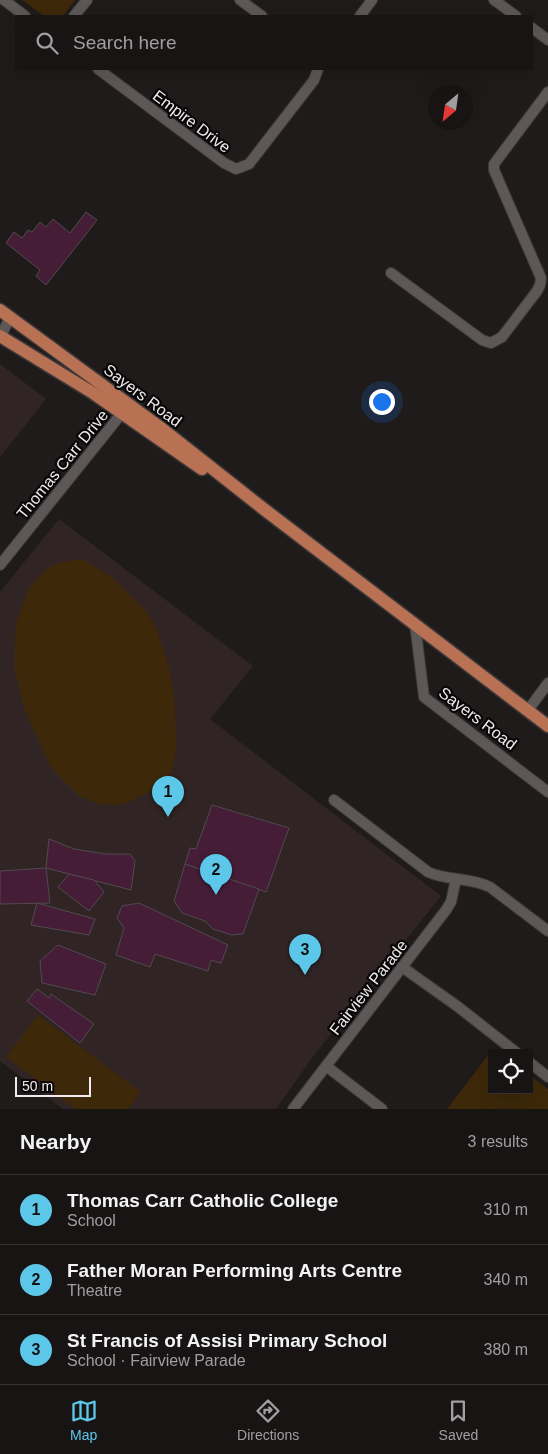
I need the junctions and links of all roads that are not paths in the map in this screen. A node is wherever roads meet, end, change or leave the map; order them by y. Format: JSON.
{"nodes":[{"id":1,"x":4,"y":0,"type":"edge"},
{"id":2,"x":87,"y":0,"type":"edge"},
{"id":3,"x":240,"y":0,"type":"edge"},
{"id":4,"x":372,"y":0,"type":"edge"},
{"id":5,"x":494,"y":0,"type":"edge"},
{"id":6,"x":24,"y":15,"type":"edge"},
{"id":7,"x":75,"y":15,"type":"edge"},
{"id":8,"x":261,"y":15,"type":"edge"},
{"id":9,"x":361,"y":15,"type":"edge"},
{"id":10,"x":515,"y":15,"type":"edge"},
{"id":11,"x":533,"y":29,"type":"edge"},
{"id":12,"x":548,"y":40,"type":"edge"},
{"id":13,"x":99,"y":70,"type":"edge"},
{"id":14,"x":318,"y":70,"type":"edge"},
{"id":15,"x":548,"y":92,"type":"edge"},
{"id":16,"x":391,"y":273,"type":"dead end"},
{"id":17,"x":2,"y":327,"type":"edge"},
{"id":18,"x":126,"y":409,"type":"junction"},
{"id":19,"x":0,"y":565,"type":"edge"},
{"id":20,"x":415,"y":624,"type":"junction"},
{"id":21,"x":548,"y":683,"type":"edge"},
{"id":22,"x":528,"y":710,"type":"junction"},
{"id":23,"x":548,"y":726,"type":"edge"},
{"id":24,"x":548,"y":792,"type":"edge"},
{"id":25,"x":334,"y":800,"type":"dead end"},
{"id":26,"x":456,"y":879,"type":"junction"},
{"id":27,"x":548,"y":931,"type":"edge"},
{"id":28,"x":402,"y":967,"type":"junction"},
{"id":29,"x":512,"y":1049,"type":"edge"},
{"id":30,"x":533,"y":1065,"type":"edge"},
{"id":31,"x":326,"y":1066,"type":"junction"},
{"id":32,"x":548,"y":1077,"type":"edge"},
{"id":33,"x":293,"y":1109,"type":"edge"},
{"id":34,"x":382,"y":1109,"type":"edge"}],
"edges":[{"from":1,"to":6,"type":"street"},
{"from":2,"to":7,"type":"street"},
{"from":3,"to":8,"type":"street"},
{"from":4,"to":9,"type":"street"},
{"from":5,"to":10,"type":"street"},
{"from":11,"to":12,"type":"street"},
{"from":13,"to":14,"type":"street","name":"Empire Drive"},
{"from":15,"to":16,"type":"street"},
{"from":17,"to":18,"type":"main road","name":"Sayers Road"},
{"from":17,"to":18,"type":"main road","name":"Sayers Road"},
{"from":18,"to":19,"type":"street","name":"Thomas Carr Drive"},
{"from":18,"to":20,"type":"main road","name":"Sayers Road"},
{"from":20,"to":22,"type":"main road","name":"Sayers Road"},
{"from":20,"to":24,"type":"street","name":"Sayers Road"},
{"from":21,"to":22,"type":"street"},
{"from":22,"to":23,"type":"main road","name":"Sayers Road"},
{"from":25,"to":26,"type":"street"},
{"from":26,"to":27,"type":"street"},
{"from":26,"to":28,"type":"street","name":"Fairview Parade"},
{"from":28,"to":29,"type":"street"},
{"from":28,"to":31,"type":"street","name":"Fairview Parade"},
{"from":30,"to":32,"type":"street"},
{"from":31,"to":33,"type":"street","name":"Fairview Parade"},
{"from":31,"to":34,"type":"street"}]}
